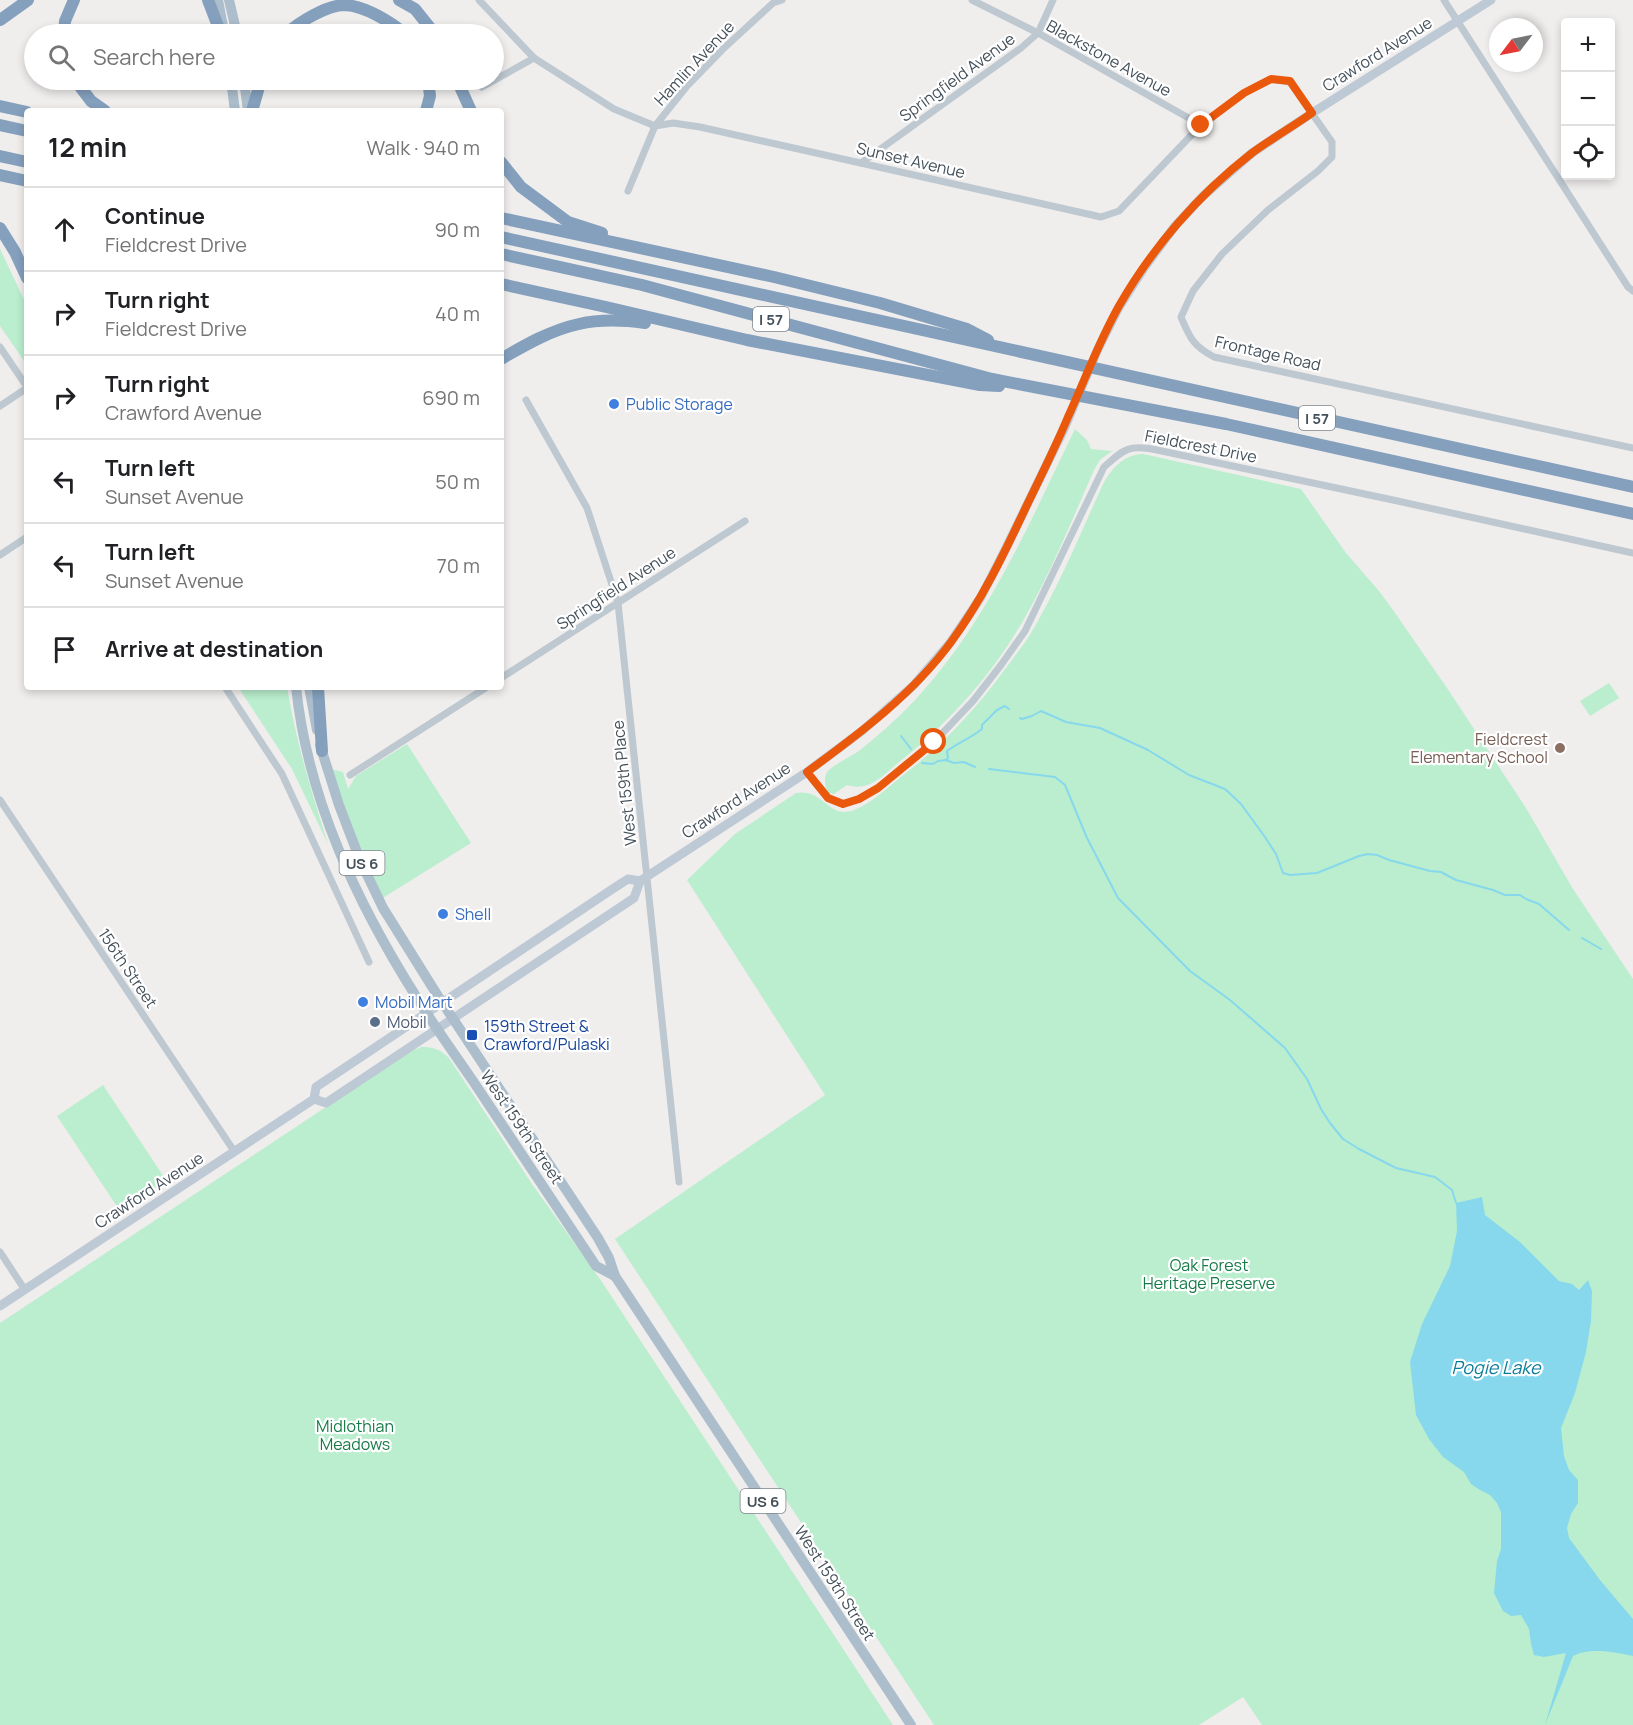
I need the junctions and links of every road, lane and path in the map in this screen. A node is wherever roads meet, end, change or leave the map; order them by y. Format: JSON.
{"nodes":[{"id":1,"x":28,"y":0,"type":"edge"},
{"id":2,"x":74,"y":0,"type":"edge"},
{"id":3,"x":208,"y":0,"type":"edge"},
{"id":4,"x":218,"y":0,"type":"edge"},
{"id":5,"x":229,"y":0,"type":"edge"},
{"id":6,"x":399,"y":0,"type":"edge"},
{"id":7,"x":479,"y":0,"type":"edge"},
{"id":8,"x":782,"y":0,"type":"edge"},
{"id":9,"x":972,"y":0,"type":"edge"},
{"id":10,"x":1053,"y":0,"type":"edge"},
{"id":11,"x":1444,"y":0,"type":"edge"},
{"id":12,"x":1491,"y":0,"type":"edge"},
{"id":13,"x":771,"y":2,"type":"edge"},
{"id":14,"x":0,"y":20,"type":"edge"},
{"id":15,"x":1457,"y":21,"type":"junction"},
{"id":16,"x":65,"y":24,"type":"edge"},
{"id":17,"x":219,"y":24,"type":"edge"},
{"id":18,"x":222,"y":24,"type":"edge"},
{"id":19,"x":235,"y":24,"type":"edge"},
{"id":20,"x":297,"y":24,"type":"edge"},
{"id":21,"x":392,"y":24,"type":"edge"},
{"id":22,"x":427,"y":24,"type":"edge"},
{"id":23,"x":502,"y":24,"type":"edge"},
{"id":24,"x":504,"y":26,"type":"edge"},
{"id":25,"x":1038,"y":33,"type":"junction"},
{"id":26,"x":534,"y":58,"type":"junction"},
{"id":27,"x":504,"y":75,"type":"edge"},
{"id":28,"x":83,"y":90,"type":"edge"},
{"id":29,"x":232,"y":90,"type":"edge"},
{"id":30,"x":246,"y":90,"type":"edge"},
{"id":31,"x":257,"y":90,"type":"edge"},
{"id":32,"x":429,"y":90,"type":"edge"},
{"id":33,"x":462,"y":90,"type":"edge"},
{"id":34,"x":0,"y":106,"type":"edge"},
{"id":35,"x":101,"y":108,"type":"edge"},
{"id":36,"x":235,"y":108,"type":"edge"},
{"id":37,"x":249,"y":108,"type":"edge"},
{"id":38,"x":251,"y":108,"type":"edge"},
{"id":39,"x":427,"y":108,"type":"edge"},
{"id":40,"x":470,"y":108,"type":"edge"},
{"id":41,"x":24,"y":111,"type":"edge"},
{"id":42,"x":1312,"y":113,"type":"junction"},
{"id":43,"x":0,"y":125,"type":"edge"},
{"id":44,"x":1201,"y":125,"type":"junction"},
{"id":45,"x":655,"y":126,"type":"junction"},
{"id":46,"x":24,"y":130,"type":"edge"},
{"id":47,"x":0,"y":156,"type":"edge"},
{"id":48,"x":24,"y":161,"type":"edge"},
{"id":49,"x":861,"y":163,"type":"junction"},
{"id":50,"x":504,"y":166,"type":"edge"},
{"id":51,"x":0,"y":175,"type":"edge"},
{"id":52,"x":24,"y":180,"type":"edge"},
{"id":53,"x":628,"y":191,"type":"dead end"},
{"id":54,"x":504,"y":219,"type":"edge"},
{"id":55,"x":0,"y":228,"type":"edge"},
{"id":56,"x":504,"y":238,"type":"edge"},
{"id":57,"x":666,"y":254,"type":"junction"},
{"id":58,"x":504,"y":255,"type":"edge"},
{"id":59,"x":24,"y":272,"type":"edge"},
{"id":60,"x":504,"y":285,"type":"edge"},
{"id":61,"x":1633,"y":291,"type":"edge"},
{"id":62,"x":710,"y":332,"type":"junction"},
{"id":63,"x":0,"y":347,"type":"edge"},
{"id":64,"x":1002,"y":348,"type":"junction"},
{"id":65,"x":504,"y":357,"type":"edge"},
{"id":66,"x":24,"y":383,"type":"edge"},
{"id":67,"x":1040,"y":388,"type":"junction"},
{"id":68,"x":24,"y":389,"type":"edge"},
{"id":69,"x":526,"y":400,"type":"dead end"},
{"id":70,"x":0,"y":406,"type":"edge"},
{"id":71,"x":1633,"y":448,"type":"edge"},
{"id":72,"x":1633,"y":487,"type":"edge"},
{"id":73,"x":1633,"y":514,"type":"edge"},
{"id":74,"x":745,"y":521,"type":"dead end"},
{"id":75,"x":24,"y":539,"type":"edge"},
{"id":76,"x":1633,"y":553,"type":"edge"},
{"id":77,"x":0,"y":555,"type":"edge"},
{"id":78,"x":618,"y":603,"type":"junction"},
{"id":79,"x":504,"y":676,"type":"edge"},
{"id":80,"x":227,"y":690,"type":"edge"},
{"id":81,"x":296,"y":690,"type":"edge"},
{"id":82,"x":309,"y":690,"type":"edge"},
{"id":83,"x":318,"y":690,"type":"edge"},
{"id":84,"x":482,"y":690,"type":"edge"},
{"id":85,"x":322,"y":751,"type":"junction"},
{"id":86,"x":807,"y":772,"type":"junction"},
{"id":87,"x":350,"y":776,"type":"dead end"},
{"id":88,"x":0,"y":800,"type":"edge"},
{"id":89,"x":644,"y":879,"type":"junction"},
{"id":90,"x":369,"y":962,"type":"dead end"},
{"id":91,"x":442,"y":1002,"type":"junction"},
{"id":92,"x":426,"y":1013,"type":"junction"},
{"id":93,"x":453,"y":1020,"type":"junction"},
{"id":94,"x":438,"y":1030,"type":"junction"},
{"id":95,"x":314,"y":1099,"type":"junction"},
{"id":96,"x":234,"y":1152,"type":"junction"},
{"id":97,"x":679,"y":1182,"type":"dead end"},
{"id":98,"x":0,"y":1252,"type":"edge"},
{"id":99,"x":615,"y":1276,"type":"junction"},
{"id":100,"x":25,"y":1290,"type":"junction"},
{"id":101,"x":0,"y":1306,"type":"edge"},
{"id":102,"x":911,"y":1725,"type":"edge"}],
"edges":[{"from":1,"to":14,"type":"highway"},
{"from":2,"to":16,"type":"highway"},
{"from":3,"to":17,"type":"highway"},
{"from":4,"to":18,"type":"main road"},
{"from":5,"to":19,"type":"main road"},
{"from":6,"to":22,"type":"highway"},
{"from":7,"to":23,"type":"street","name":"Sunset Avenue"},
{"from":8,"to":13,"type":"street","name":"Hamlin Avenue"},
{"from":9,"to":25,"type":"street","name":"Blackstone Avenue"},
{"from":10,"to":25,"type":"street","name":"Springfield Avenue"},
{"from":11,"to":15,"type":"street"},
{"from":12,"to":15,"type":"main road","name":"Crawford Avenue"},
{"from":13,"to":45,"type":"street","name":"Hamlin Avenue"},
{"from":15,"to":42,"type":"main road","name":"Crawford Avenue"},
{"from":15,"to":61,"type":"street"},
{"from":20,"to":21,"type":"highway"},
{"from":24,"to":26,"type":"street","name":"Sunset Avenue"},
{"from":25,"to":44,"type":"street","name":"Blackstone Avenue"},
{"from":25,"to":49,"type":"street","name":"Springfield Avenue"},
{"from":26,"to":27,"type":"street"},
{"from":26,"to":45,"type":"street","name":"Sunset Avenue"},
{"from":28,"to":35,"type":"highway"},
{"from":29,"to":36,"type":"main road"},
{"from":30,"to":37,"type":"main road"},
{"from":31,"to":38,"type":"highway"},
{"from":32,"to":39,"type":"highway"},
{"from":33,"to":40,"type":"highway"},
{"from":34,"to":41,"type":"highway"},
{"from":42,"to":44,"type":"street","name":"Sunset Avenue"},
{"from":42,"to":71,"type":"street","name":"Frontage Road"},
{"from":42,"to":86,"type":"main road","name":"Crawford Avenue"},
{"from":43,"to":46,"type":"highway"},
{"from":44,"to":49,"type":"street","name":"Sunset Avenue"},
{"from":45,"to":49,"type":"street","name":"Sunset Avenue"},
{"from":45,"to":53,"type":"street","name":"Hamlin Avenue"},
{"from":47,"to":48,"type":"highway"},
{"from":50,"to":57,"type":"highway"},
{"from":51,"to":52,"type":"highway"},
{"from":54,"to":57,"type":"highway"},
{"from":55,"to":59,"type":"highway"},
{"from":56,"to":64,"type":"highway","number":"I 57"},
{"from":57,"to":64,"type":"highway"},
{"from":58,"to":67,"type":"highway","number":"I 57"},
{"from":60,"to":62,"type":"highway"},
{"from":62,"to":65,"type":"highway"},
{"from":62,"to":67,"type":"highway"},
{"from":63,"to":66,"type":"street"},
{"from":64,"to":72,"type":"highway","number":"I 57"},
{"from":67,"to":73,"type":"highway","number":"I 57"},
{"from":68,"to":70,"type":"street"},
{"from":69,"to":78,"type":"street","name":"West 159th Place"},
{"from":74,"to":78,"type":"street","name":"Springfield Avenue"},
{"from":75,"to":77,"type":"street"},
{"from":76,"to":86,"type":"street","name":"Fieldcrest Drive"},
{"from":78,"to":79,"type":"street","name":"Springfield Avenue"},
{"from":78,"to":89,"type":"street","name":"West 159th Place"},
{"from":80,"to":90,"type":"street"},
{"from":81,"to":92,"type":"main road","name":"West 159th Street","number":"US 6"},
{"from":82,"to":85,"type":"main road","name":"West 159th Street","number":"US 6"},
{"from":83,"to":85,"type":"highway"},
{"from":84,"to":87,"type":"street"},
{"from":85,"to":91,"type":"main road","name":"West 159th Street","number":"US 6"},
{"from":86,"to":89,"type":"main road","name":"Crawford Avenue"},
{"from":88,"to":96,"type":"street","name":"156th Street"},
{"from":89,"to":91,"type":"main road","name":"Crawford Avenue"},
{"from":89,"to":93,"type":"main road","name":"Crawford Avenue"},
{"from":89,"to":97,"type":"street","name":"West 159th Place"},
{"from":91,"to":92,"type":"main road","name":"Crawford Avenue"},
{"from":91,"to":93,"type":"main road","name":"West 159th Street","number":"US 6"},
{"from":92,"to":94,"type":"main road","name":"West 159th Street","number":"US 6"},
{"from":92,"to":95,"type":"main road","name":"Crawford Avenue"},
{"from":93,"to":94,"type":"main road","name":"Crawford Avenue"},
{"from":93,"to":99,"type":"main road","name":"West 159th Street","number":"US 6"},
{"from":94,"to":95,"type":"main road","name":"Crawford Avenue"},
{"from":94,"to":99,"type":"main road","name":"West 159th Street","number":"US 6"},
{"from":95,"to":96,"type":"main road","name":"Crawford Avenue"},
{"from":96,"to":100,"type":"main road","name":"Crawford Avenue"},
{"from":98,"to":100,"type":"street"},
{"from":99,"to":102,"type":"main road","name":"West 159th Street","number":"US 6"},
{"from":100,"to":101,"type":"main road","name":"Crawford Avenue"}]}
